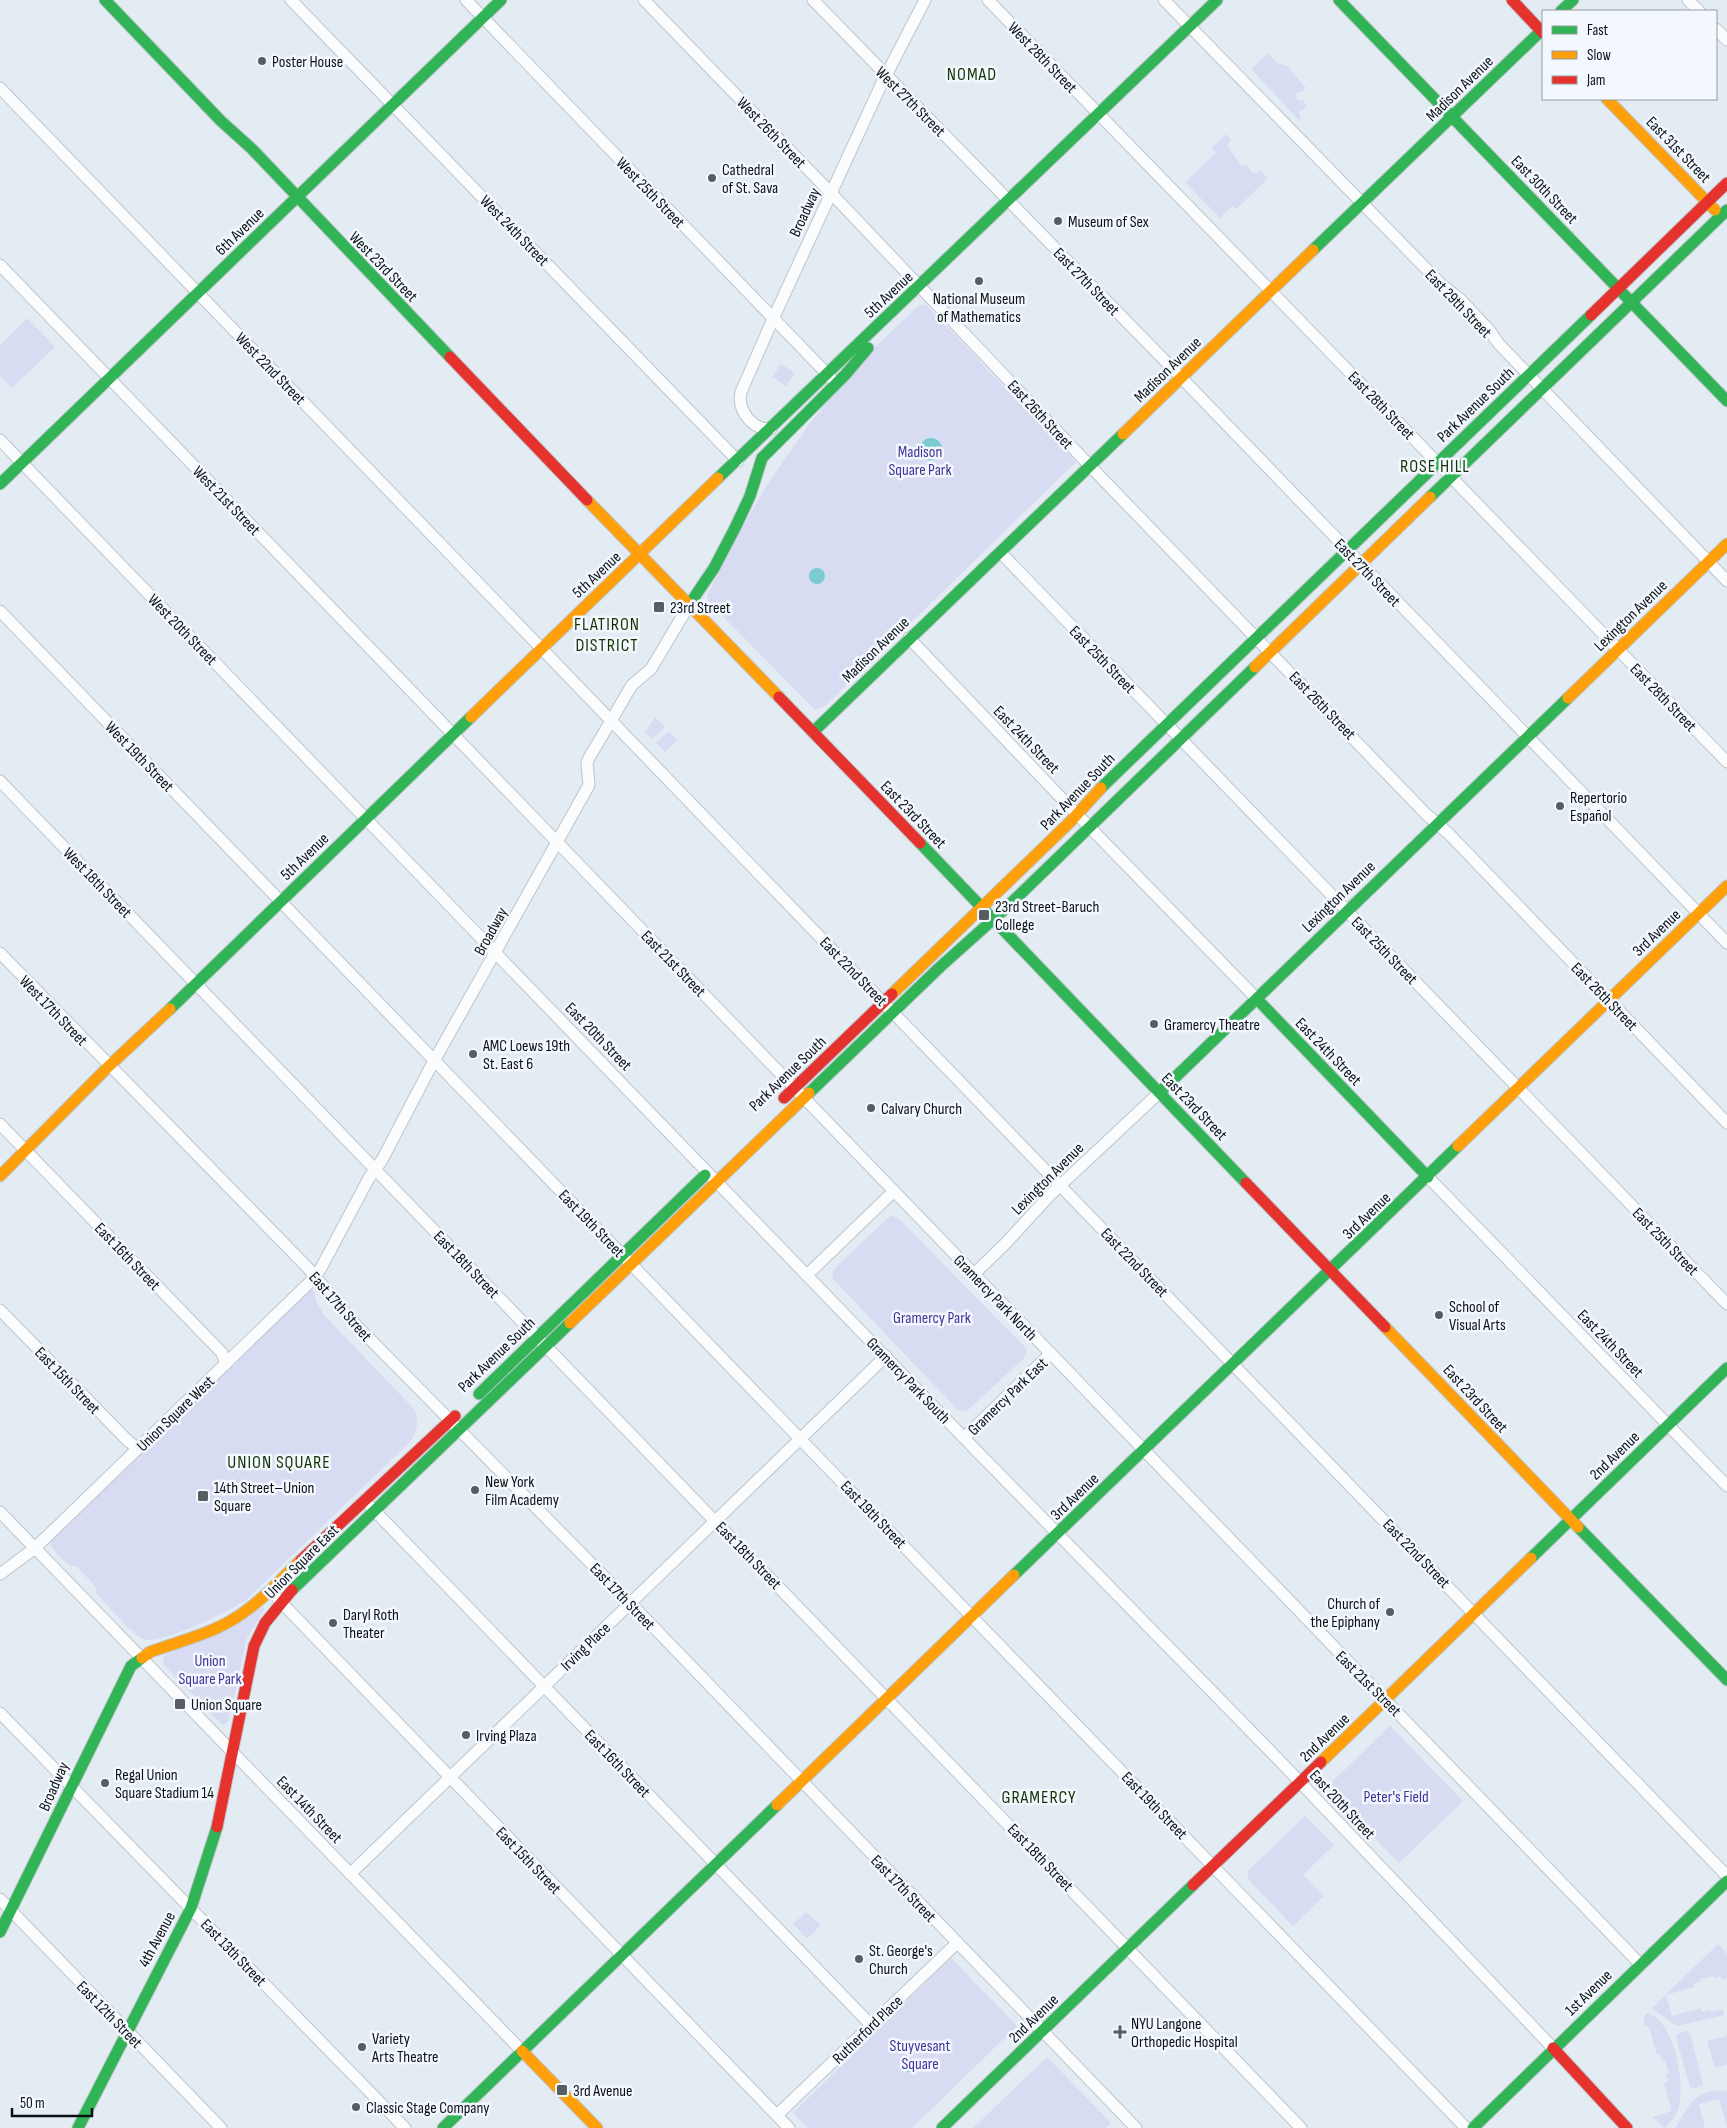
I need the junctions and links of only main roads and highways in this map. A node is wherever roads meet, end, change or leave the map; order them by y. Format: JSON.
{"nodes":[{"id":1,"x":105,"y":0,"type":"edge"},
{"id":2,"x":501,"y":0,"type":"edge"},
{"id":3,"x":1217,"y":0,"type":"edge"},
{"id":4,"x":1339,"y":0,"type":"edge"},
{"id":5,"x":1512,"y":0,"type":"edge"},
{"id":6,"x":1573,"y":0,"type":"edge"},
{"id":7,"x":1562,"y":10,"type":"edge"},
{"id":8,"x":1542,"y":30,"type":"edge"},
{"id":9,"x":1542,"y":32,"type":"edge"},
{"id":10,"x":1608,"y":100,"type":"edge"},
{"id":11,"x":1452,"y":116,"type":"junction"},
{"id":12,"x":1727,"y":183,"type":"edge"},
{"id":13,"x":297,"y":198,"type":"junction"},
{"id":14,"x":1707,"y":202,"type":"junction"},
{"id":15,"x":1725,"y":216,"type":"edge"},
{"id":16,"x":1618,"y":288,"type":"junction"},
{"id":17,"x":1632,"y":302,"type":"junction"},
{"id":18,"x":893,"y":312,"type":"junction"},
{"id":19,"x":1727,"y":401,"type":"edge"},
{"id":20,"x":0,"y":484,"type":"edge"},
{"id":21,"x":1727,"y":544,"type":"edge"},
{"id":22,"x":640,"y":555,"type":"junction"},
{"id":23,"x":689,"y":605,"type":"junction"},
{"id":24,"x":813,"y":732,"type":"junction"},
{"id":25,"x":1727,"y":886,"type":"edge"},
{"id":26,"x":982,"y":908,"type":"junction"},
{"id":27,"x":993,"y":920,"type":"junction"},
{"id":28,"x":1257,"y":998,"type":"junction"},
{"id":29,"x":1160,"y":1092,"type":"junction"},
{"id":30,"x":779,"y":1103,"type":"dead end"},
{"id":31,"x":716,"y":1164,"type":"dead end"},
{"id":32,"x":0,"y":1176,"type":"edge"},
{"id":33,"x":1428,"y":1177,"type":"junction"},
{"id":34,"x":1332,"y":1270,"type":"junction"},
{"id":35,"x":1727,"y":1368,"type":"edge"},
{"id":36,"x":450,"y":1421,"type":"joint"},
{"id":37,"x":459,"y":1430,"type":"joint"},
{"id":38,"x":1571,"y":1520,"type":"junction"},
{"id":39,"x":141,"y":1658,"type":"joint"},
{"id":40,"x":1727,"y":1680,"type":"edge"},
{"id":41,"x":232,"y":1753,"type":"joint"},
{"id":42,"x":1727,"y":1881,"type":"edge"},
{"id":43,"x":0,"y":1932,"type":"edge"},
{"id":44,"x":1554,"y":2048,"type":"junction"},
{"id":45,"x":522,"y":2051,"type":"junction"},
{"id":46,"x":78,"y":2128,"type":"edge"},
{"id":47,"x":443,"y":2128,"type":"edge"},
{"id":48,"x":597,"y":2128,"type":"edge"},
{"id":49,"x":942,"y":2128,"type":"edge"},
{"id":50,"x":1473,"y":2128,"type":"edge"},
{"id":51,"x":1627,"y":2128,"type":"edge"}],
"edges":[{"from":1,"to":13,"type":"main road","name":"West 23rd Street"},
{"from":2,"to":13,"type":"main road","name":"6th Avenue"},
{"from":3,"to":18,"type":"main road","name":"5th Avenue"},
{"from":4,"to":11,"type":"main road","name":"East 30th Street"},
{"from":5,"to":8,"type":"main road"},
{"from":6,"to":7,"type":"main road"},
{"from":9,"to":11,"type":"main road","name":"Madison Avenue"},
{"from":10,"to":14,"type":"main road","name":"East 31st Street"},
{"from":11,"to":16,"type":"main road","name":"East 30th Street"},
{"from":11,"to":24,"type":"main road","name":"Madison Avenue"},
{"from":12,"to":14,"type":"main road","name":"Park Avenue South"},
{"from":13,"to":20,"type":"main road","name":"6th Avenue"},
{"from":13,"to":22,"type":"main road","name":"West 23rd Street"},
{"from":14,"to":15,"type":"main road","name":"East 31st Street"},
{"from":14,"to":16,"type":"main road","name":"Park Avenue South"},
{"from":15,"to":17,"type":"main road","name":"Park Avenue South"},
{"from":16,"to":17,"type":"main road","name":"East 30th Street"},
{"from":16,"to":26,"type":"main road","name":"Park Avenue South"},
{"from":17,"to":19,"type":"main road","name":"East 30th Street"},
{"from":17,"to":27,"type":"main road","name":"Park Avenue South"},
{"from":18,"to":22,"type":"main road","name":"5th Avenue"},
{"from":18,"to":23,"type":"main road"},
{"from":21,"to":28,"type":"main road","name":"Lexington Avenue"},
{"from":22,"to":23,"type":"main road","name":"East 23rd Street"},
{"from":22,"to":32,"type":"main road","name":"5th Avenue"},
{"from":23,"to":24,"type":"main road","name":"East 23rd Street"},
{"from":24,"to":26,"type":"main road","name":"East 23rd Street"},
{"from":25,"to":33,"type":"main road","name":"3rd Avenue"},
{"from":26,"to":27,"type":"main road","name":"East 23rd Street"},
{"from":26,"to":30,"type":"main road","name":"Park Avenue South"},
{"from":27,"to":29,"type":"main road","name":"East 23rd Street"},
{"from":27,"to":37,"type":"main road","name":"Park Avenue South"},
{"from":28,"to":29,"type":"main road","name":"Lexington Avenue"},
{"from":28,"to":33,"type":"main road","name":"East 24th Street"},
{"from":29,"to":34,"type":"main road","name":"East 23rd Street"},
{"from":31,"to":36,"type":"main road","name":"Park Avenue South"},
{"from":33,"to":34,"type":"main road","name":"3rd Avenue"},
{"from":34,"to":38,"type":"main road","name":"East 23rd Street"},
{"from":34,"to":45,"type":"main road","name":"3rd Avenue"},
{"from":35,"to":38,"type":"main road","name":"2nd Avenue"},
{"from":36,"to":39,"type":"main road","name":"Union Square East"},
{"from":37,"to":41,"type":"main road","name":"Union Square East"},
{"from":38,"to":40,"type":"main road","name":"East 23rd Street"},
{"from":38,"to":49,"type":"main road","name":"2nd Avenue"},
{"from":39,"to":43,"type":"main road","name":"Broadway"},
{"from":41,"to":46,"type":"main road","name":"4th Avenue"},
{"from":42,"to":44,"type":"main road","name":"1st Avenue"},
{"from":44,"to":50,"type":"main road","name":"1st Avenue"},
{"from":44,"to":51,"type":"main road","name":"East 20th Street"},
{"from":45,"to":47,"type":"main road","name":"3rd Avenue"},
{"from":45,"to":48,"type":"main road","name":"East 14th Street"}]}
